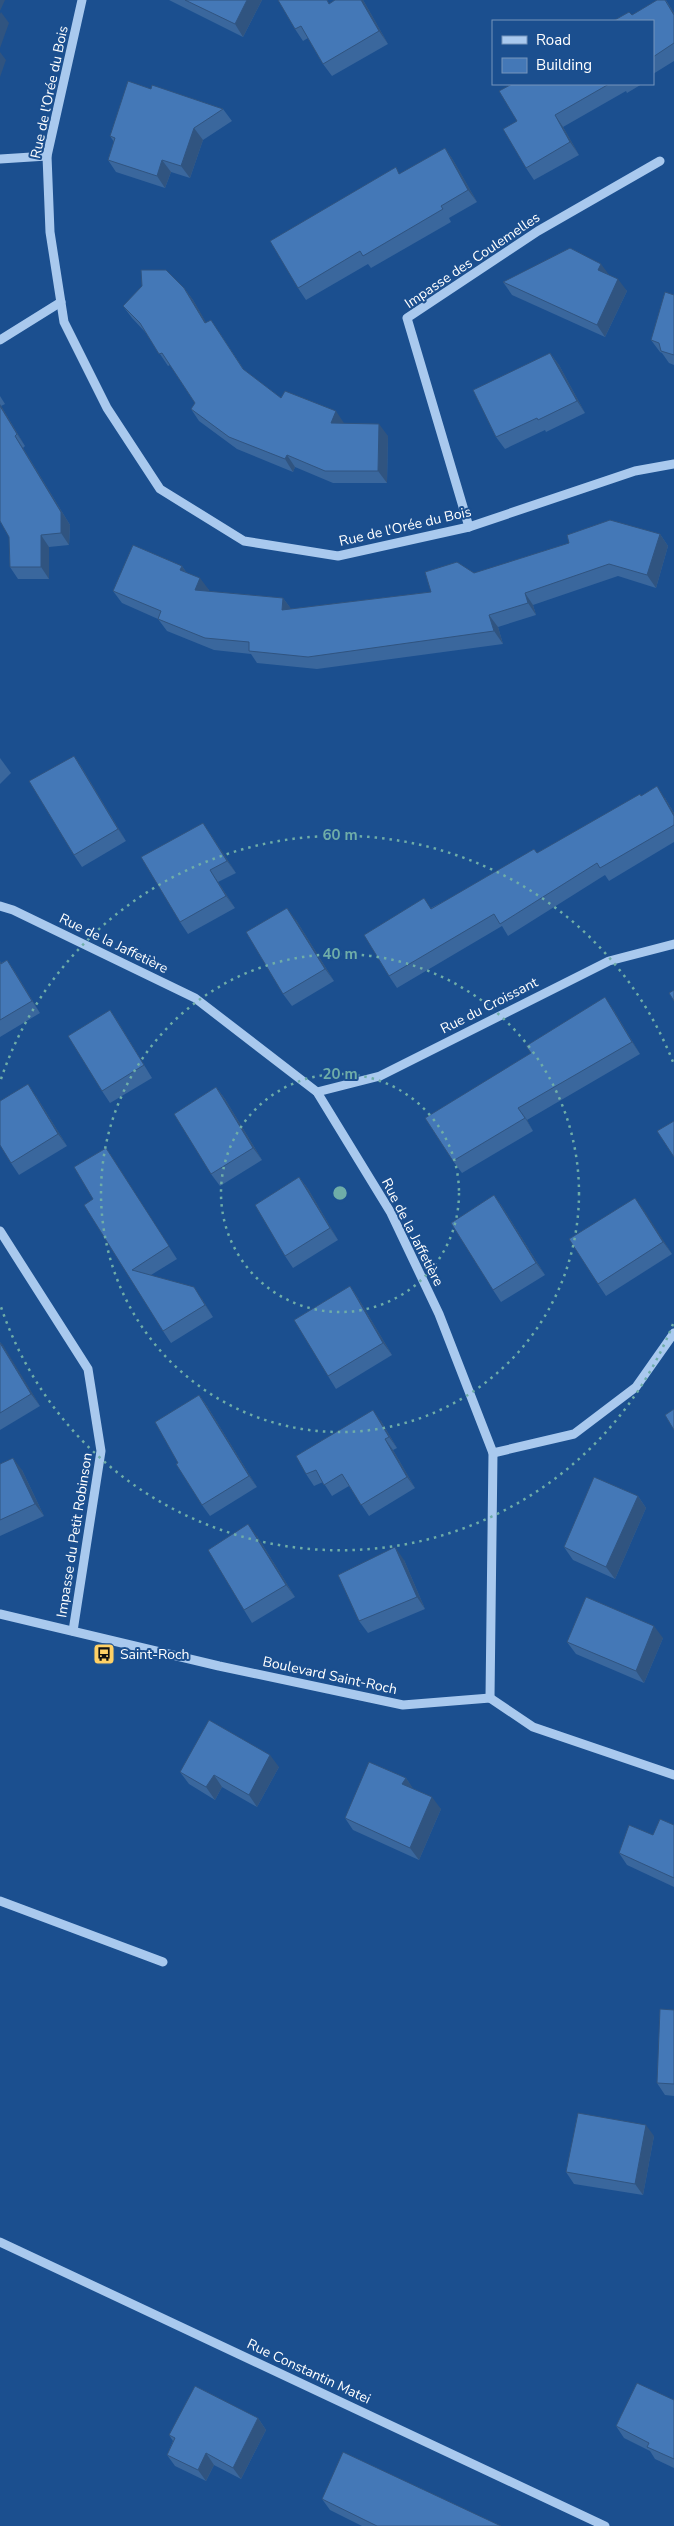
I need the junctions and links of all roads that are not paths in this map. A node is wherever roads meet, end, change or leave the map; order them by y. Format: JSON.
{"nodes":[{"id":1,"x":82,"y":0,"type":"edge"},
{"id":2,"x":47,"y":156,"type":"junction"},
{"id":3,"x":0,"y":159,"type":"edge"},
{"id":4,"x":660,"y":160,"type":"dead end"},
{"id":5,"x":61,"y":302,"type":"junction"},
{"id":6,"x":0,"y":340,"type":"edge"},
{"id":7,"x":674,"y":464,"type":"edge"},
{"id":8,"x":469,"y":527,"type":"junction"},
{"id":9,"x":0,"y":906,"type":"edge"},
{"id":10,"x":674,"y":944,"type":"edge"},
{"id":11,"x":317,"y":1092,"type":"junction"},
{"id":12,"x":0,"y":1231,"type":"edge"},
{"id":13,"x":674,"y":1332,"type":"edge"},
{"id":14,"x":493,"y":1453,"type":"junction"},
{"id":15,"x":0,"y":1614,"type":"edge"},
{"id":16,"x":73,"y":1630,"type":"junction"},
{"id":17,"x":490,"y":1698,"type":"junction"},
{"id":18,"x":674,"y":1775,"type":"edge"},
{"id":19,"x":0,"y":1901,"type":"edge"},
{"id":20,"x":163,"y":1962,"type":"dead end"},
{"id":21,"x":0,"y":2242,"type":"edge"},
{"id":22,"x":605,"y":2526,"type":"edge"}],
"edges":[{"from":1,"to":2,"type":"street","name":"Rue de l'Orée du Bois"},
{"from":2,"to":3,"type":"street"},
{"from":2,"to":5,"type":"street","name":"Rue de l'Orée du Bois"},
{"from":4,"to":8,"type":"street","name":"Impasse des Coulemelles"},
{"from":5,"to":6,"type":"street"},
{"from":5,"to":8,"type":"street","name":"Rue de l'Orée du Bois"},
{"from":7,"to":8,"type":"street","name":"Rue de l'Orée du Bois"},
{"from":9,"to":11,"type":"street","name":"Rue de la Jaffetière"},
{"from":10,"to":11,"type":"street","name":"Rue du Croissant"},
{"from":11,"to":14,"type":"street","name":"Rue de la Jaffetière"},
{"from":12,"to":16,"type":"street","name":"Impasse du Petit Robinson"},
{"from":13,"to":14,"type":"street"},
{"from":14,"to":17,"type":"street","name":"Rue de la Jaffetière"},
{"from":15,"to":16,"type":"street","name":"Boulevard Saint-Roch"},
{"from":16,"to":17,"type":"street","name":"Boulevard Saint-Roch"},
{"from":17,"to":18,"type":"street"},
{"from":19,"to":20,"type":"street"},
{"from":21,"to":22,"type":"street","name":"Rue Constantin Matei"}]}
